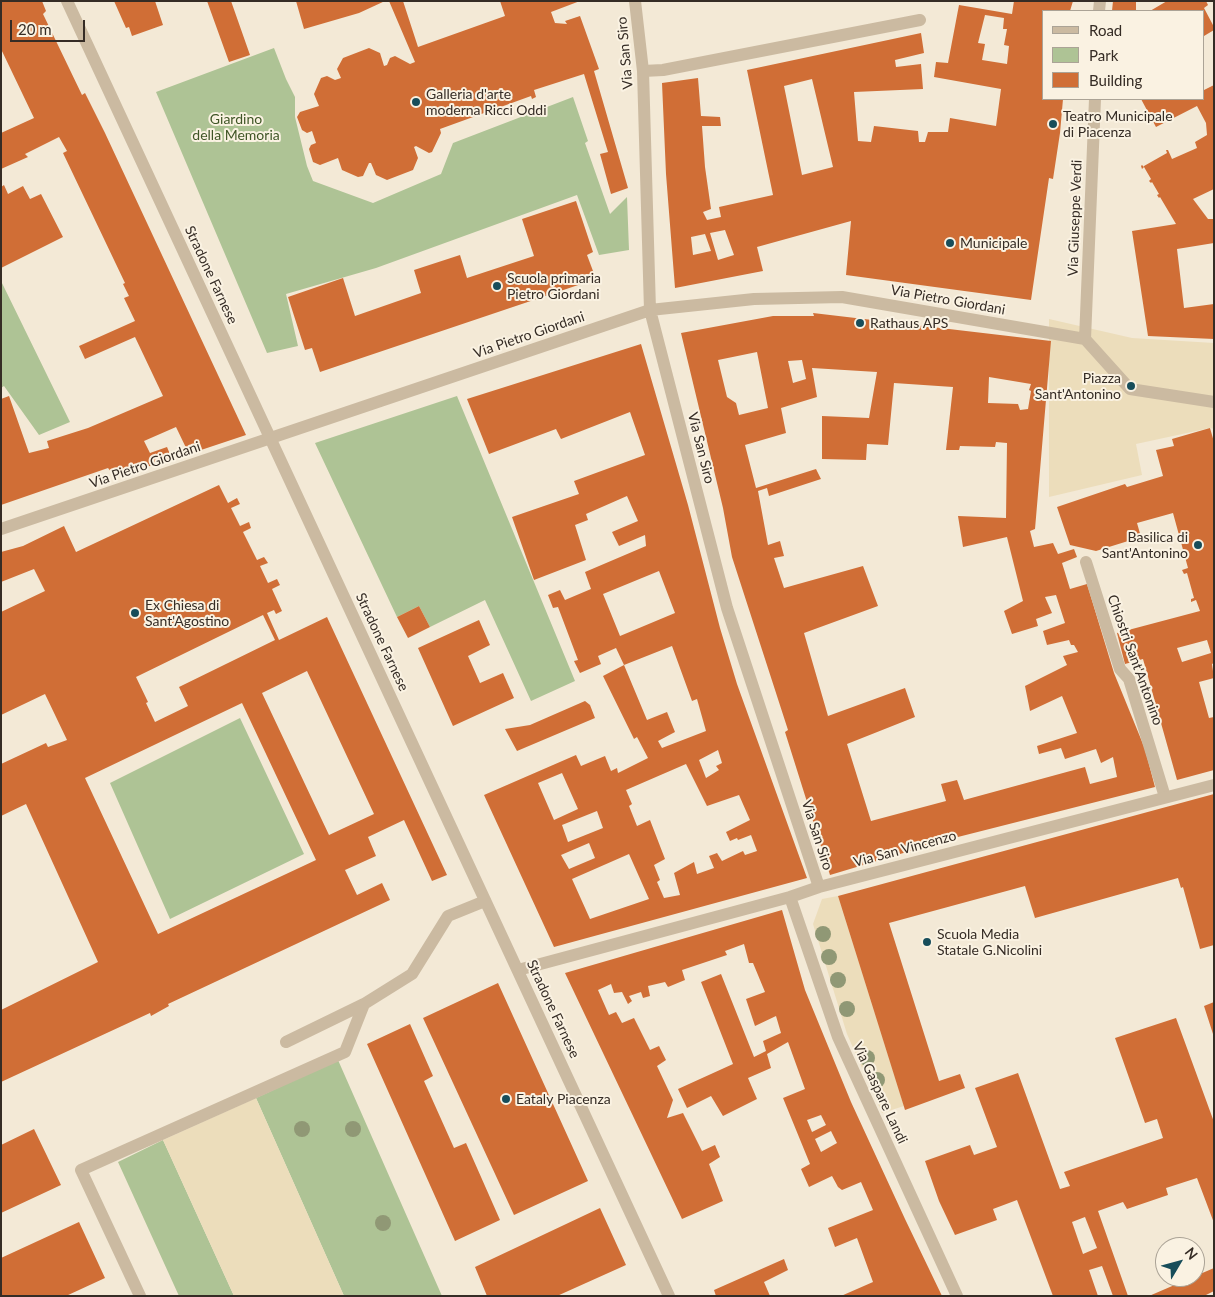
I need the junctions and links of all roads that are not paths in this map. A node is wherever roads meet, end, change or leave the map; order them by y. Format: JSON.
{"nodes":[{"id":1,"x":67,"y":1,"type":"edge"},
{"id":2,"x":635,"y":1,"type":"edge"},
{"id":3,"x":920,"y":20,"type":"dead end"},
{"id":4,"x":643,"y":71,"type":"junction"},
{"id":5,"x":1096,"y":100,"type":"edge"},
{"id":6,"x":650,"y":310,"type":"junction"},
{"id":7,"x":1085,"y":339,"type":"junction"},
{"id":8,"x":1214,"y":402,"type":"edge"},
{"id":9,"x":271,"y":438,"type":"junction"},
{"id":10,"x":1,"y":529,"type":"edge"},
{"id":11,"x":1086,"y":562,"type":"dead end"},
{"id":12,"x":1214,"y":785,"type":"edge"},
{"id":13,"x":1165,"y":797,"type":"junction"},
{"id":14,"x":819,"y":888,"type":"junction"},
{"id":15,"x":790,"y":897,"type":"junction"},
{"id":16,"x":485,"y":900,"type":"junction"},
{"id":17,"x":518,"y":970,"type":"junction"},
{"id":18,"x":364,"y":1004,"type":"junction"},
{"id":19,"x":286,"y":1042,"type":"dead end"},
{"id":20,"x":140,"y":1296,"type":"edge"},
{"id":21,"x":669,"y":1296,"type":"edge"},
{"id":22,"x":957,"y":1296,"type":"edge"}],
"edges":[{"from":1,"to":9,"type":"street","name":"Stradone Farnese"},
{"from":2,"to":4,"type":"street","name":"Via San Siro"},
{"from":3,"to":4,"type":"street"},
{"from":4,"to":6,"type":"street","name":"Via San Siro"},
{"from":5,"to":7,"type":"street","name":"Via Giuseppe Verdi"},
{"from":6,"to":7,"type":"street","name":"Via Pietro Giordani"},
{"from":6,"to":9,"type":"street","name":"Via Pietro Giordani"},
{"from":6,"to":14,"type":"street","name":"Via San Siro"},
{"from":7,"to":8,"type":"street"},
{"from":9,"to":10,"type":"street","name":"Via Pietro Giordani"},
{"from":9,"to":16,"type":"street","name":"Stradone Farnese"},
{"from":11,"to":13,"type":"street","name":"Chiostri Sant'Antonino"},
{"from":12,"to":13,"type":"street","name":"Via San Vincenzo"},
{"from":13,"to":14,"type":"street","name":"Via San Vincenzo"},
{"from":14,"to":15,"type":"street","name":"Via San Vincenzo"},
{"from":15,"to":17,"type":"street","name":"Via San Vincenzo"},
{"from":15,"to":22,"type":"street","name":"Via Gaspare Landi"},
{"from":16,"to":17,"type":"street","name":"Stradone Farnese"},
{"from":16,"to":18,"type":"street"},
{"from":17,"to":21,"type":"street","name":"Stradone Farnese"},
{"from":18,"to":19,"type":"street"},
{"from":18,"to":20,"type":"street"}]}
